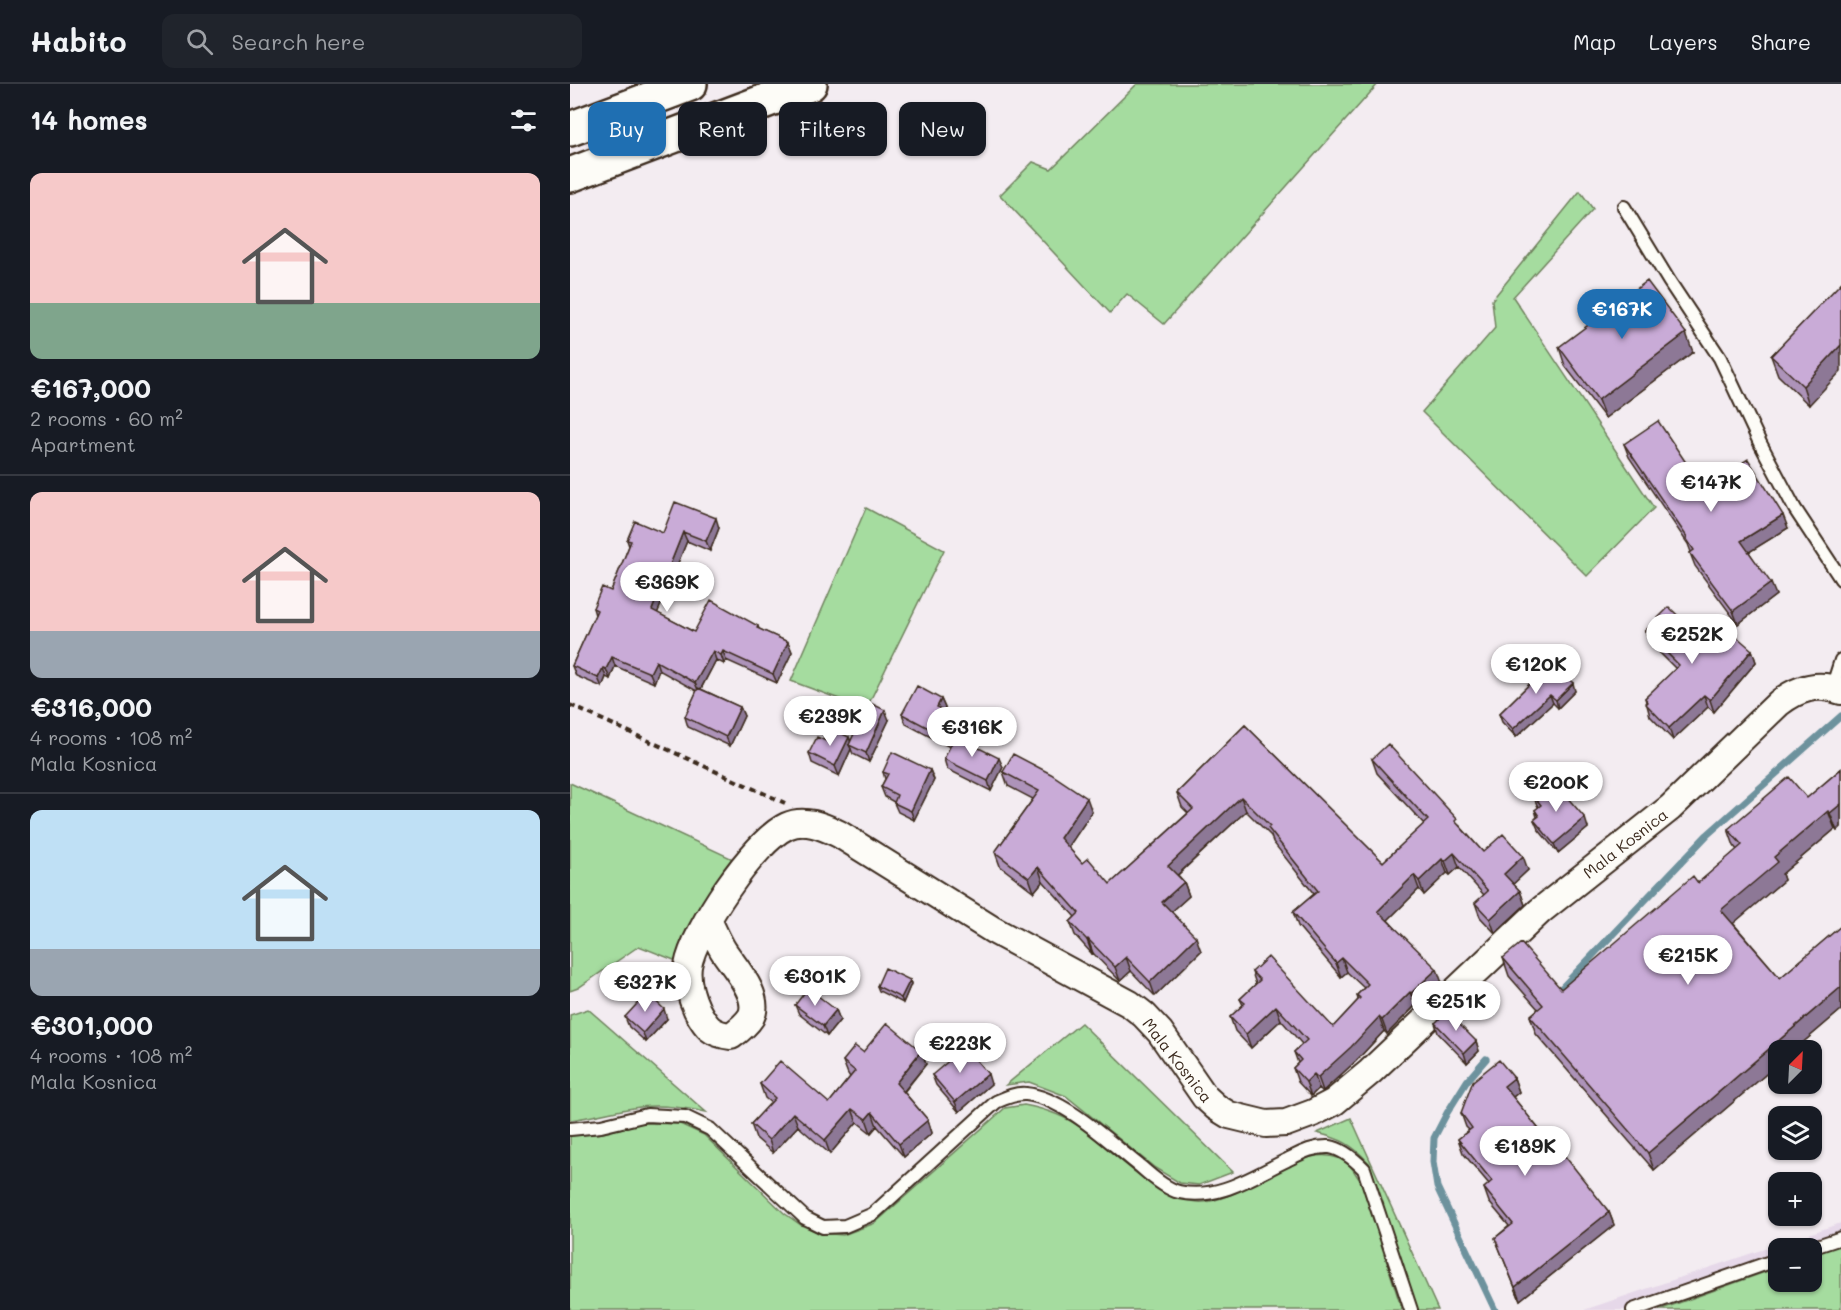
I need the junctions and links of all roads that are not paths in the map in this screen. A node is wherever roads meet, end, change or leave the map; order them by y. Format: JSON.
{"nodes":[{"id":1,"x":690,"y":84,"type":"edge"},
{"id":2,"x":810,"y":84,"type":"edge"},
{"id":3,"x":570,"y":129,"type":"edge"},
{"id":4,"x":570,"y":175,"type":"edge"},
{"id":5,"x":1624,"y":207,"type":"dead end"},
{"id":6,"x":1841,"y":579,"type":"edge"},
{"id":7,"x":1841,"y":660,"type":"edge"},
{"id":8,"x":1837,"y":689,"type":"edge"},
{"id":9,"x":708,"y":920,"type":"dead end"},
{"id":10,"x":570,"y":1129,"type":"edge"},
{"id":11,"x":1841,"y":1238,"type":"edge"},
{"id":12,"x":1822,"y":1244,"type":"edge"},
{"id":13,"x":1768,"y":1263,"type":"edge"},
{"id":14,"x":1411,"y":1310,"type":"edge"},
{"id":15,"x":1633,"y":1310,"type":"edge"}],
"edges":[{"from":1,"to":3,"type":"highway"},
{"from":2,"to":4,"type":"highway"},
{"from":5,"to":6,"type":"lane"},
{"from":7,"to":8,"type":"lane"},
{"from":8,"to":9,"type":"street","name":"Mala Kosnica"},
{"from":10,"to":14,"type":"lane"},
{"from":11,"to":12,"type":"lane"},
{"from":13,"to":15,"type":"lane"}]}
